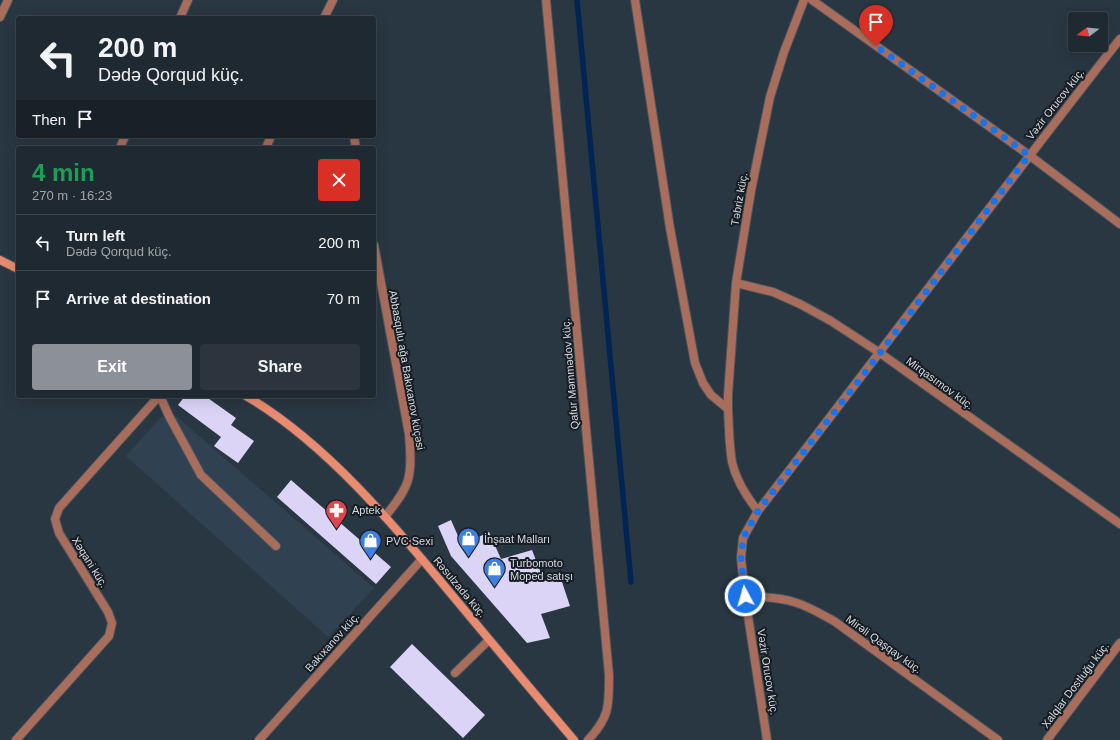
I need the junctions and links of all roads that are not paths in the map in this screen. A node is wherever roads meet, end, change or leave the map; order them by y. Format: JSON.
{"nodes":[{"id":1,"x":8,"y":0,"type":"edge"},
{"id":2,"x":188,"y":0,"type":"edge"},
{"id":3,"x":333,"y":0,"type":"edge"},
{"id":4,"x":546,"y":0,"type":"edge"},
{"id":5,"x":636,"y":0,"type":"edge"},
{"id":6,"x":804,"y":0,"type":"edge"},
{"id":7,"x":812,"y":0,"type":"edge"},
{"id":8,"x":181,"y":16,"type":"edge"},
{"id":9,"x":325,"y":16,"type":"edge"},
{"id":10,"x":0,"y":17,"type":"edge"},
{"id":11,"x":1120,"y":39,"type":"edge"},
{"id":12,"x":1029,"y":155,"type":"junction"},
{"id":13,"x":1120,"y":224,"type":"edge"},
{"id":14,"x":376,"y":256,"type":"edge"},
{"id":15,"x":0,"y":260,"type":"edge"},
{"id":16,"x":16,"y":269,"type":"edge"},
{"id":17,"x":736,"y":283,"type":"junction"},
{"id":18,"x":880,"y":353,"type":"junction"},
{"id":19,"x":157,"y":398,"type":"edge"},
{"id":20,"x":160,"y":398,"type":"edge"},
{"id":21,"x":249,"y":398,"type":"edge"},
{"id":22,"x":728,"y":409,"type":"junction"},
{"id":23,"x":758,"y":511,"type":"junction"},
{"id":24,"x":385,"y":517,"type":"junction"},
{"id":25,"x":1120,"y":524,"type":"edge"},
{"id":26,"x":276,"y":546,"type":"dead end"},
{"id":27,"x":422,"y":559,"type":"junction"},
{"id":28,"x":745,"y":596,"type":"junction"},
{"id":29,"x":489,"y":640,"type":"junction"},
{"id":30,"x":1120,"y":643,"type":"edge"},
{"id":31,"x":455,"y":673,"type":"dead end"},
{"id":32,"x":16,"y":740,"type":"edge"},
{"id":33,"x":258,"y":740,"type":"edge"},
{"id":34,"x":574,"y":740,"type":"edge"},
{"id":35,"x":588,"y":740,"type":"edge"},
{"id":36,"x":767,"y":740,"type":"edge"},
{"id":37,"x":998,"y":740,"type":"edge"},
{"id":38,"x":1046,"y":740,"type":"edge"}],
"edges":[{"from":1,"to":10,"type":"street"},
{"from":2,"to":8,"type":"street"},
{"from":3,"to":9,"type":"street"},
{"from":4,"to":35,"type":"street","name":"Qafur Məmmədov küç."},
{"from":5,"to":22,"type":"street"},
{"from":6,"to":17,"type":"street","name":"Təbriz küç."},
{"from":7,"to":12,"type":"street"},
{"from":11,"to":12,"type":"street","name":"Vəzir Orucov küç."},
{"from":12,"to":13,"type":"street"},
{"from":12,"to":18,"type":"street","name":"Vəzir Orucov küç."},
{"from":14,"to":24,"type":"street","name":"Abbasqulu ağa Bakıxanov küçəsi"},
{"from":15,"to":16,"type":"main road"},
{"from":17,"to":18,"type":"street","name":"Mirqasımov küç."},
{"from":17,"to":22,"type":"street","name":"Təbriz küç."},
{"from":18,"to":23,"type":"street","name":"Vəzir Orucov küç."},
{"from":18,"to":25,"type":"street","name":"Mirqasımov küç."},
{"from":19,"to":32,"type":"street","name":"Xəqani küç."},
{"from":20,"to":26,"type":"street"},
{"from":21,"to":24,"type":"main road","name":"Rəsulzadə küç."},
{"from":22,"to":23,"type":"street","name":"Təbriz küç."},
{"from":23,"to":28,"type":"street","name":"Vəzir Orucov küç."},
{"from":24,"to":27,"type":"main road","name":"Rəsulzadə küç."},
{"from":27,"to":29,"type":"main road","name":"Rəsulzadə küç."},
{"from":27,"to":33,"type":"street","name":"Bakıxanov küç."},
{"from":28,"to":36,"type":"street","name":"Vəzir Orucov küç."},
{"from":28,"to":37,"type":"street","name":"Mirəli Qaşqay küç."},
{"from":29,"to":31,"type":"street"},
{"from":29,"to":34,"type":"main road","name":"Rəsulzadə küç."},
{"from":30,"to":38,"type":"street","name":"Xalqlar Dostluğu küç."}]}
